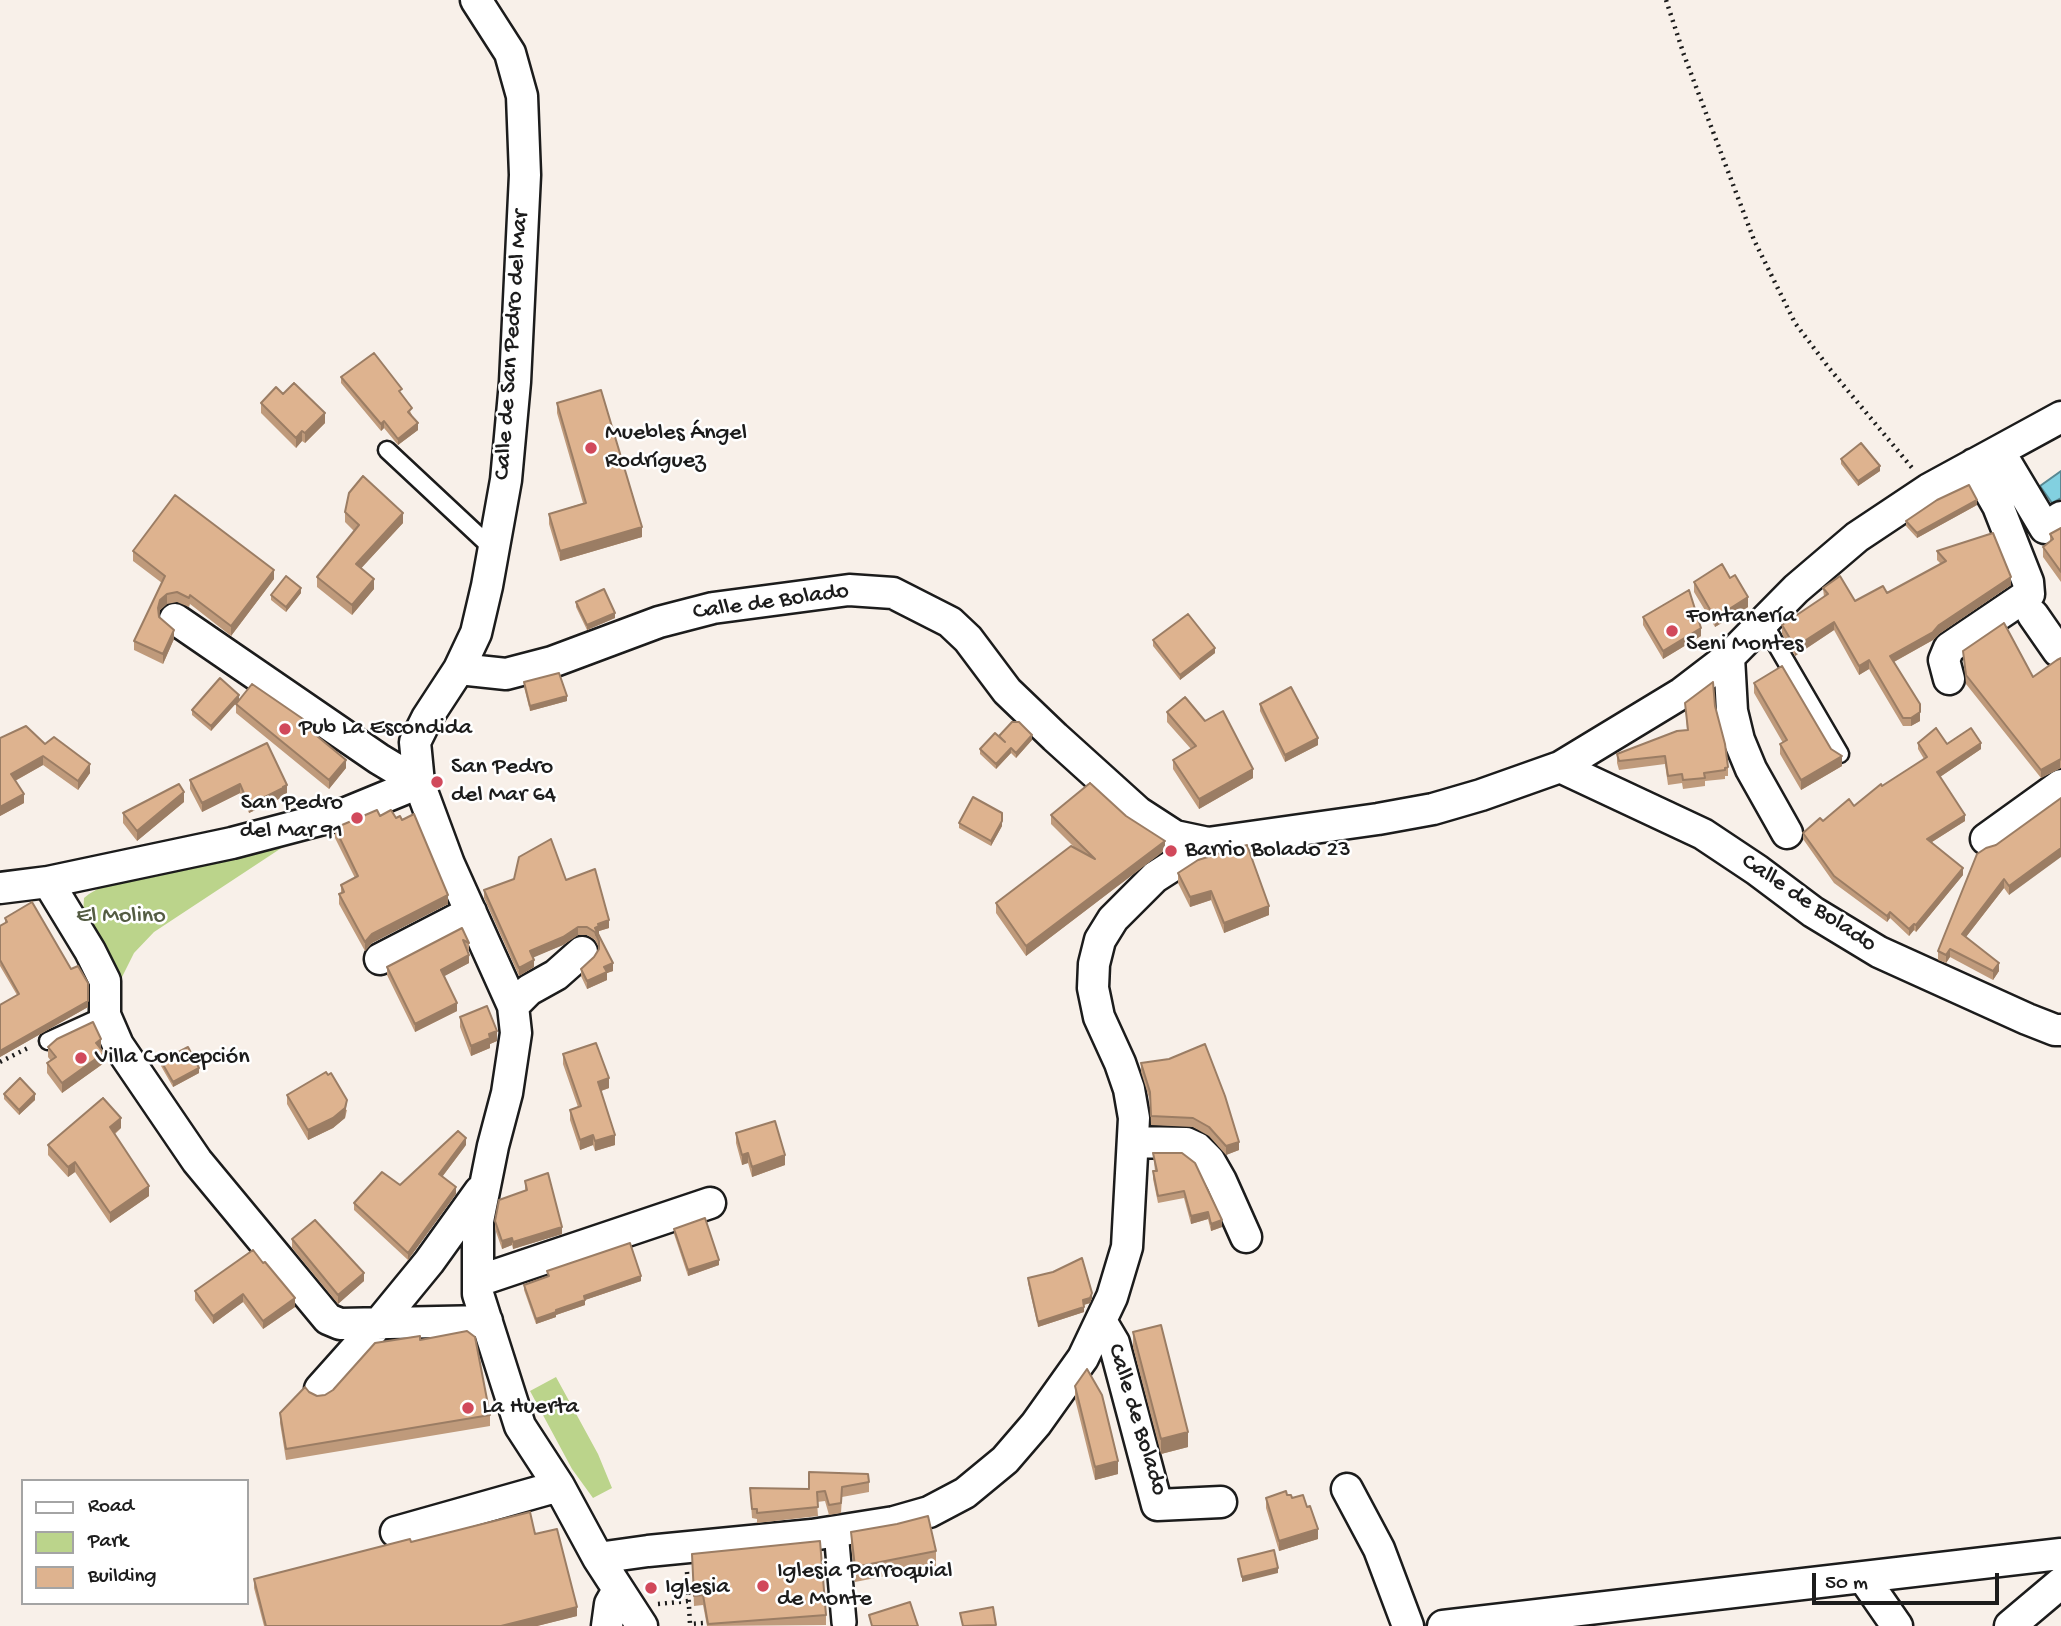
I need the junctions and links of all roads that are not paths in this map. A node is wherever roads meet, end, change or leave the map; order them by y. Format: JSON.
{"nodes":[{"id":1,"x":475,"y":0,"type":"edge"},
{"id":2,"x":2061,"y":417,"type":"edge"},
{"id":3,"x":387,"y":450,"type":"dead end"},
{"id":4,"x":1987,"y":457,"type":"junction"},
{"id":5,"x":2061,"y":517,"type":"edge"},
{"id":6,"x":494,"y":549,"type":"junction"},
{"id":7,"x":2033,"y":615,"type":"dead end"},
{"id":8,"x":175,"y":619,"type":"dead end"},
{"id":9,"x":1763,"y":622,"type":"junction"},
{"id":10,"x":2061,"y":649,"type":"edge"},
{"id":11,"x":1729,"y":657,"type":"junction"},
{"id":12,"x":459,"y":669,"type":"junction"},
{"id":13,"x":1949,"y":679,"type":"dead end"},
{"id":14,"x":1840,"y":754,"type":"edge"},
{"id":15,"x":1560,"y":767,"type":"junction"},
{"id":16,"x":419,"y":783,"type":"junction"},
{"id":17,"x":2061,"y":785,"type":"edge"},
{"id":18,"x":1787,"y":833,"type":"dead end"},
{"id":19,"x":1986,"y":839,"type":"dead end"},
{"id":20,"x":1208,"y":843,"type":"junction"},
{"id":21,"x":48,"y":882,"type":"junction"},
{"id":22,"x":0,"y":888,"type":"edge"},
{"id":23,"x":471,"y":912,"type":"junction"},
{"id":24,"x":582,"y":952,"type":"dead end"},
{"id":25,"x":380,"y":959,"type":"dead end"},
{"id":26,"x":513,"y":1006,"type":"junction"},
{"id":27,"x":105,"y":1015,"type":"junction"},
{"id":28,"x":2061,"y":1030,"type":"edge"},
{"id":29,"x":48,"y":1041,"type":"road end"},
{"id":30,"x":1134,"y":1142,"type":"junction"},
{"id":31,"x":484,"y":1185,"type":"junction"},
{"id":32,"x":710,"y":1203,"type":"dead end"},
{"id":33,"x":1246,"y":1237,"type":"dead end"},
{"id":34,"x":478,"y":1281,"type":"junction"},
{"id":35,"x":487,"y":1321,"type":"junction"},
{"id":36,"x":1101,"y":1321,"type":"junction"},
{"id":37,"x":379,"y":1323,"type":"junction"},
{"id":38,"x":320,"y":1389,"type":"dead end"},
{"id":39,"x":559,"y":1486,"type":"junction"},
{"id":40,"x":1347,"y":1489,"type":"dead end"},
{"id":41,"x":1221,"y":1502,"type":"dead end"},
{"id":42,"x":835,"y":1531,"type":"junction"},
{"id":43,"x":396,"y":1532,"type":"dead end"},
{"id":44,"x":2061,"y":1554,"type":"edge"},
{"id":45,"x":598,"y":1558,"type":"junction"},
{"id":46,"x":1863,"y":1577,"type":"junction"},
{"id":47,"x":2061,"y":1583,"type":"edge"},
{"id":48,"x":618,"y":1590,"type":"junction"},
{"id":49,"x":844,"y":1622,"type":"dead end"},
{"id":50,"x":607,"y":1626,"type":"edge"},
{"id":51,"x":642,"y":1626,"type":"edge"},
{"id":52,"x":1408,"y":1626,"type":"edge"},
{"id":53,"x":1443,"y":1626,"type":"edge"},
{"id":54,"x":1897,"y":1626,"type":"edge"},
{"id":55,"x":2010,"y":1626,"type":"edge"}],
"edges":[{"from":1,"to":6,"type":"street","name":"Calle de San Pedro del Mar"},
{"from":2,"to":4,"type":"street","name":"Calle de Bolado"},
{"from":3,"to":6,"type":"lane"},
{"from":4,"to":5,"type":"street"},
{"from":4,"to":9,"type":"street","name":"Calle de Bolado"},
{"from":4,"to":13,"type":"street"},
{"from":6,"to":12,"type":"street","name":"Calle de San Pedro del Mar"},
{"from":7,"to":10,"type":"street"},
{"from":8,"to":16,"type":"street"},
{"from":9,"to":11,"type":"street","name":"Calle de Bolado"},
{"from":9,"to":14,"type":"lane"},
{"from":11,"to":15,"type":"street","name":"Calle de Bolado"},
{"from":11,"to":18,"type":"street","name":"Calle de Bolado"},
{"from":12,"to":16,"type":"street","name":"Calle de San Pedro del Mar"},
{"from":12,"to":20,"type":"street","name":"Calle de Bolado"},
{"from":15,"to":20,"type":"street","name":"Calle de Bolado"},
{"from":15,"to":28,"type":"street","name":"Calle de Bolado"},
{"from":16,"to":21,"type":"street"},
{"from":16,"to":23,"type":"street","name":"Calle de San Pedro del Mar"},
{"from":17,"to":19,"type":"street"},
{"from":20,"to":30,"type":"street","name":"Calle de Bolado"},
{"from":21,"to":22,"type":"street"},
{"from":21,"to":27,"type":"street"},
{"from":23,"to":25,"type":"street"},
{"from":23,"to":26,"type":"street","name":"Calle de San Pedro del Mar"},
{"from":24,"to":26,"type":"street"},
{"from":26,"to":31,"type":"street","name":"Calle de San Pedro del Mar"},
{"from":27,"to":29,"type":"lane"},
{"from":27,"to":37,"type":"street"},
{"from":30,"to":33,"type":"street"},
{"from":30,"to":36,"type":"street","name":"Calle de Bolado"},
{"from":31,"to":34,"type":"street","name":"Calle de San Pedro del Mar"},
{"from":31,"to":37,"type":"street","name":"Calle de San Pedro del Mar"},
{"from":32,"to":34,"type":"street"},
{"from":34,"to":35,"type":"street","name":"Calle de San Pedro del Mar"},
{"from":35,"to":37,"type":"street"},
{"from":35,"to":39,"type":"street","name":"Calle de San Pedro del Mar"},
{"from":36,"to":41,"type":"street","name":"Calle de Bolado"},
{"from":36,"to":42,"type":"street","name":"Calle de Bolado"},
{"from":37,"to":38,"type":"street","name":"Calle de San Pedro del Mar"},
{"from":39,"to":43,"type":"street"},
{"from":39,"to":45,"type":"street","name":"Calle de San Pedro del Mar"},
{"from":40,"to":52,"type":"street"},
{"from":42,"to":45,"type":"street","name":"Calle de Bolado"},
{"from":42,"to":49,"type":"street"},
{"from":44,"to":46,"type":"street"},
{"from":45,"to":48,"type":"street","name":"Calle de San Pedro del Mar"},
{"from":46,"to":53,"type":"street"},
{"from":46,"to":54,"type":"street"},
{"from":47,"to":55,"type":"street"},
{"from":48,"to":50,"type":"street"},
{"from":48,"to":51,"type":"street","name":"Calle de San Pedro del Mar"}]}
